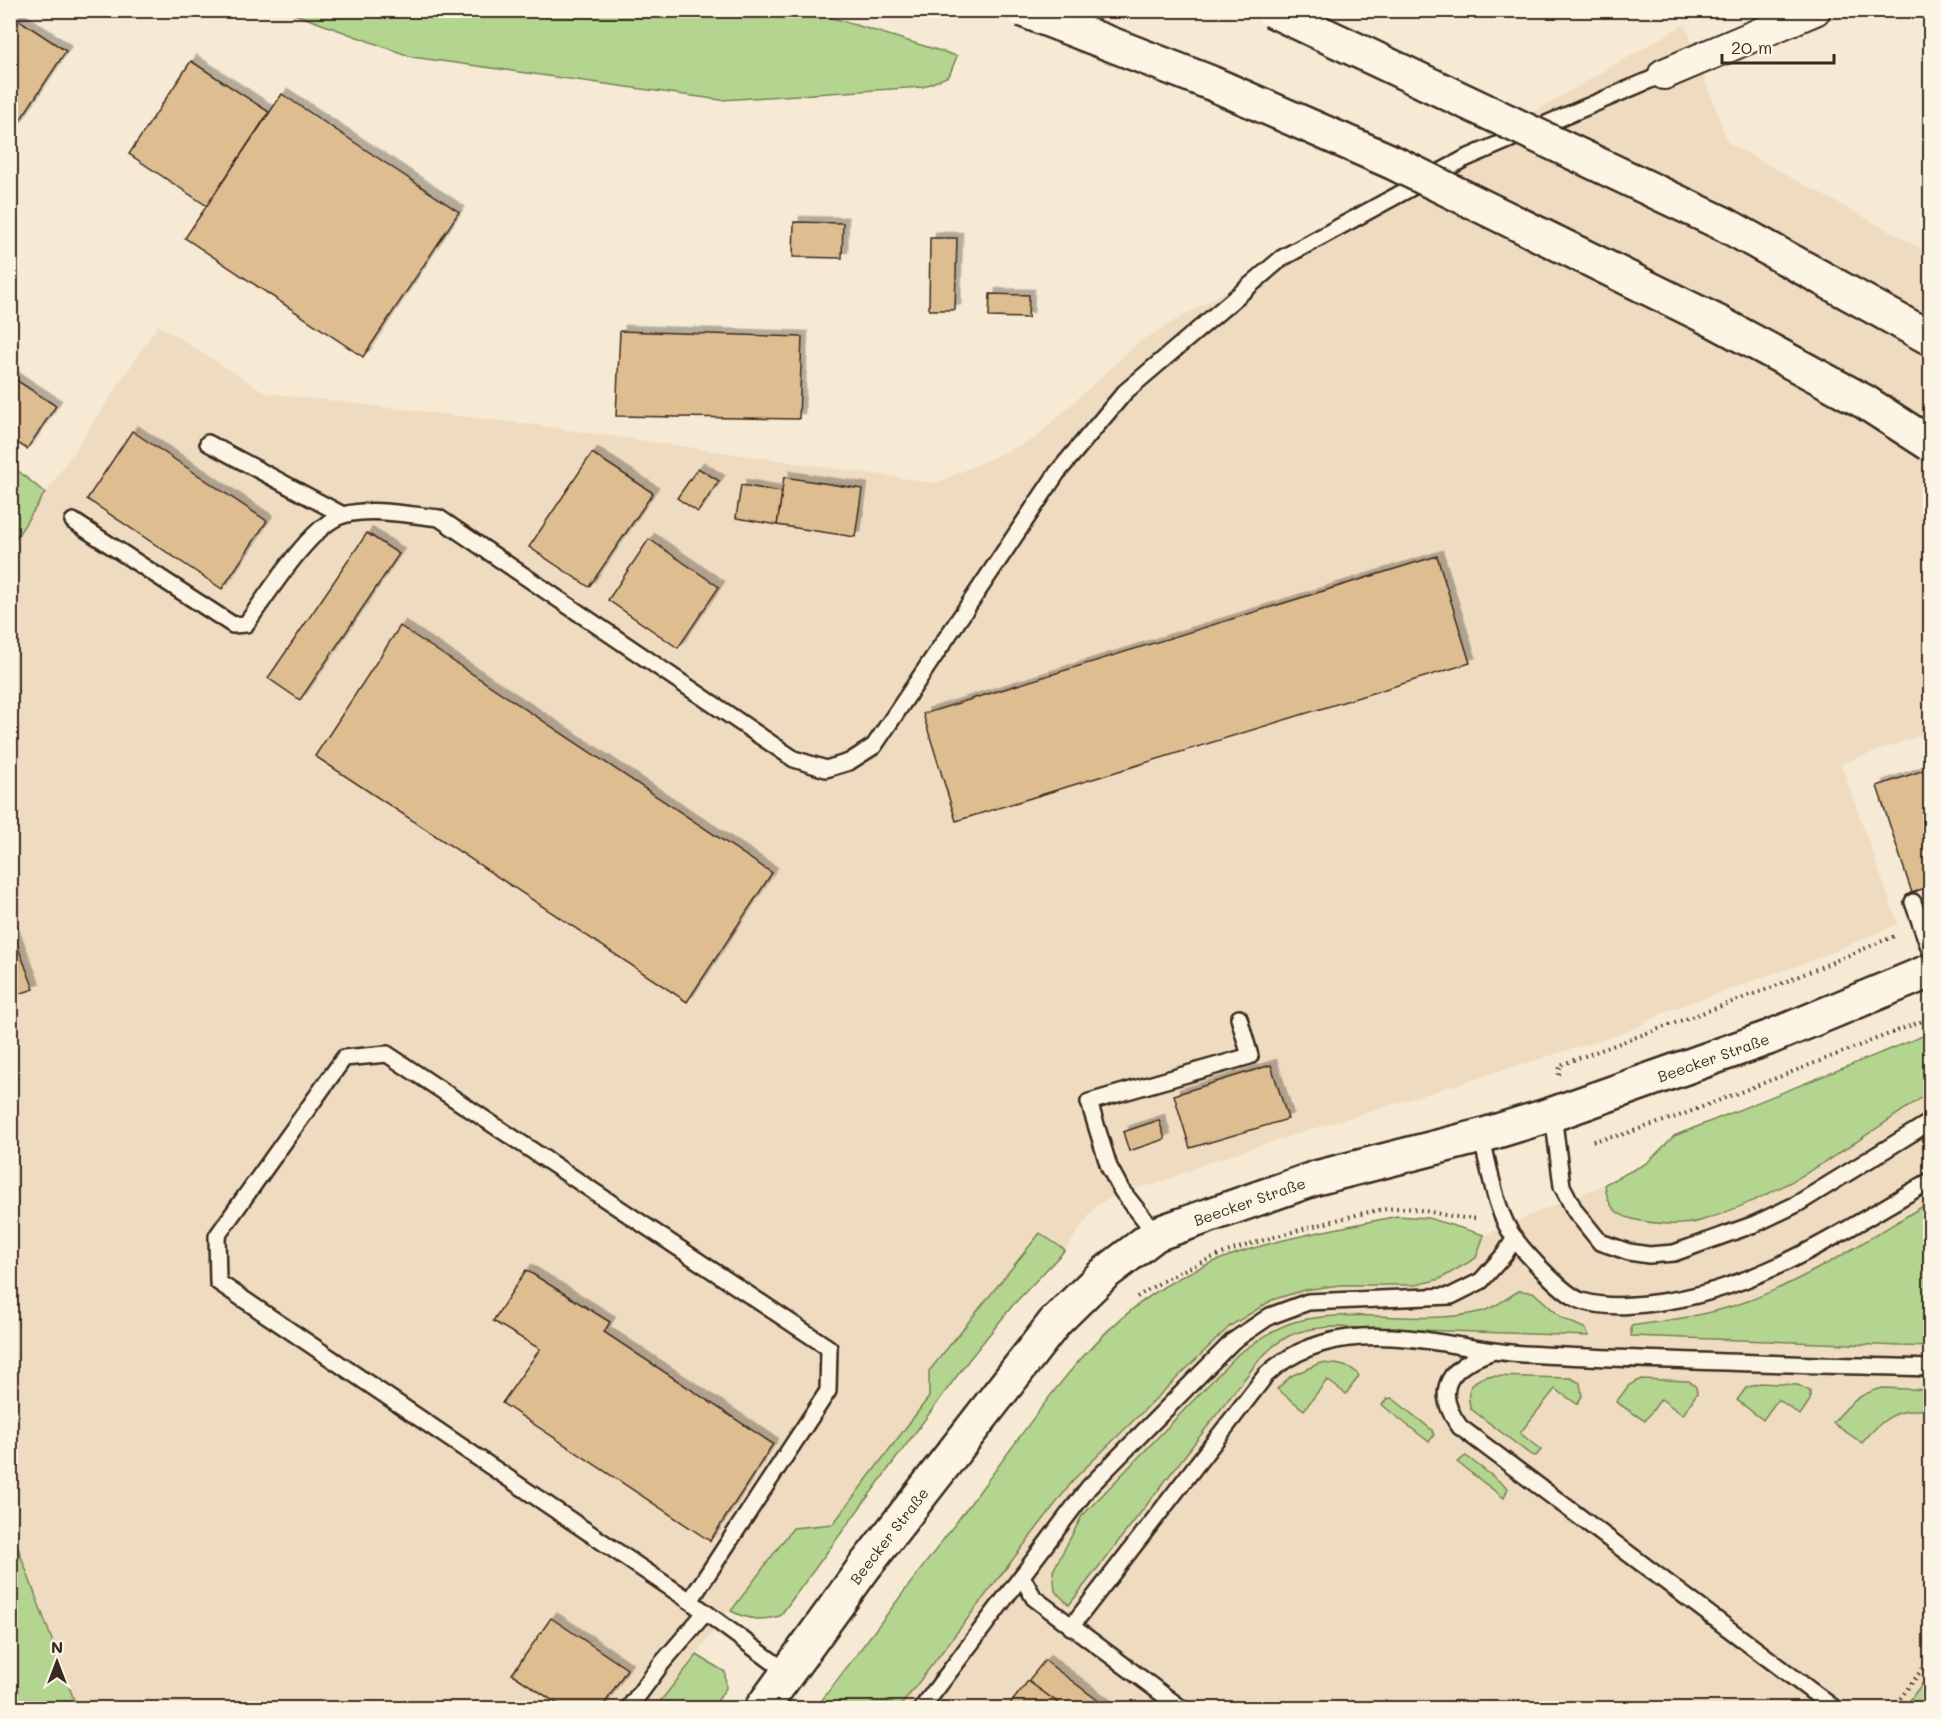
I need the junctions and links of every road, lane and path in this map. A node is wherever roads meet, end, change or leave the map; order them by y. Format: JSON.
{"nodes":[{"id":1,"x":1023,"y":10,"type":"edge"},
{"id":2,"x":1272,"y":10,"type":"edge"},
{"id":3,"x":1815,"y":10,"type":"edge"},
{"id":4,"x":1664,"y":74,"type":"joint"},
{"id":5,"x":1930,"y":338,"type":"edge"},
{"id":6,"x":208,"y":443,"type":"dead end"},
{"id":7,"x":1930,"y":444,"type":"edge"},
{"id":8,"x":343,"y":515,"type":"junction"},
{"id":9,"x":73,"y":521,"type":"dead end"},
{"id":10,"x":1913,"y":902,"type":"dead end"},
{"id":11,"x":1921,"y":924,"type":"junction"},
{"id":12,"x":1930,"y":950,"type":"edge"},
{"id":13,"x":1930,"y":971,"type":"edge"},
{"id":14,"x":1239,"y":1018,"type":"dead end"},
{"id":15,"x":1930,"y":1018,"type":"edge"},
{"id":16,"x":1553,"y":1114,"type":"junction"},
{"id":17,"x":1930,"y":1122,"type":"edge"},
{"id":18,"x":1481,"y":1136,"type":"junction"},
{"id":19,"x":1558,"y":1148,"type":"junction"},
{"id":20,"x":1930,"y":1181,"type":"edge"},
{"id":21,"x":1479,"y":1218,"type":"dead end"},
{"id":22,"x":1156,"y":1234,"type":"junction"},
{"id":23,"x":1515,"y":1238,"type":"junction"},
{"id":24,"x":1132,"y":1300,"type":"dead end"},
{"id":25,"x":1491,"y":1352,"type":"junction"},
{"id":26,"x":1930,"y":1368,"type":"edge"},
{"id":27,"x":1022,"y":1577,"type":"junction"},
{"id":28,"x":690,"y":1602,"type":"junction"},
{"id":29,"x":705,"y":1613,"type":"junction"},
{"id":30,"x":1071,"y":1627,"type":"junction"},
{"id":31,"x":1930,"y":1659,"type":"edge"},
{"id":32,"x":788,"y":1673,"type":"junction"},
{"id":33,"x":629,"y":1708,"type":"edge"},
{"id":34,"x":762,"y":1708,"type":"edge"},
{"id":35,"x":922,"y":1708,"type":"edge"},
{"id":36,"x":1181,"y":1708,"type":"edge"},
{"id":37,"x":1834,"y":1708,"type":"edge"},
{"id":38,"x":1893,"y":1708,"type":"edge"}],
"edges":[{"from":1,"to":7,"type":"main road","bridge":true},
{"from":2,"to":5,"type":"main road","bridge":true},
{"from":3,"to":4,"type":"street"},
{"from":4,"to":8,"type":"lane"},
{"from":6,"to":8,"type":"lane"},
{"from":8,"to":9,"type":"lane"},
{"from":10,"to":11,"type":"lane"},
{"from":11,"to":12,"type":"lane"},
{"from":11,"to":16,"type":"path"},
{"from":13,"to":16,"type":"main road","name":"Beecker Straße"},
{"from":14,"to":22,"type":"lane"},
{"from":15,"to":19,"type":"path"},
{"from":16,"to":18,"type":"main road","name":"Beecker Straße"},
{"from":16,"to":19,"type":"lane"},
{"from":17,"to":19,"type":"lane"},
{"from":18,"to":22,"type":"main road","name":"Beecker Straße"},
{"from":18,"to":23,"type":"lane"},
{"from":20,"to":23,"type":"lane"},
{"from":21,"to":24,"type":"path"},
{"from":22,"to":32,"type":"main road","name":"Beecker Straße"},
{"from":23,"to":27,"type":"lane"},
{"from":25,"to":26,"type":"lane"},
{"from":25,"to":30,"type":"lane"},
{"from":25,"to":37,"type":"lane"},
{"from":27,"to":30,"type":"lane"},
{"from":27,"to":35,"type":"lane"},
{"from":28,"to":28,"type":"lane"},
{"from":28,"to":29,"type":"lane"},
{"from":29,"to":32,"type":"lane"},
{"from":29,"to":33,"type":"lane"},
{"from":30,"to":36,"type":"lane"},
{"from":31,"to":38,"type":"path"},
{"from":32,"to":34,"type":"main road","name":"Beecker Straße"}]}
